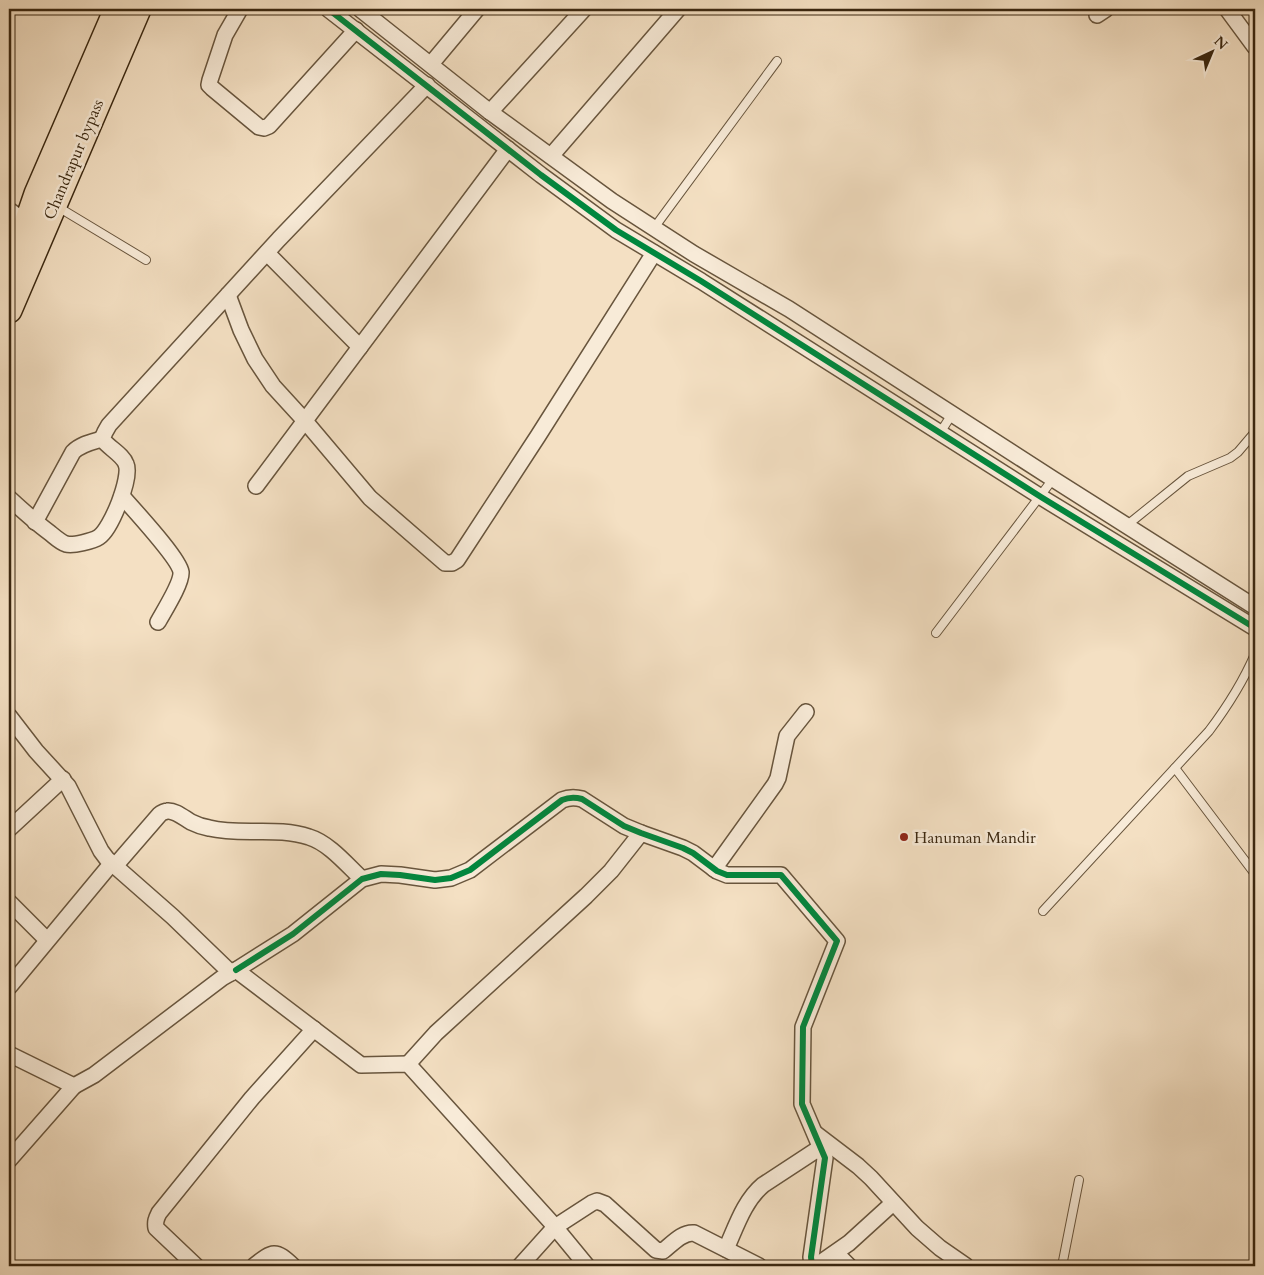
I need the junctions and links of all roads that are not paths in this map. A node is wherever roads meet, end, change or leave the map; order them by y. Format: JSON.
{"nodes":[{"id":1,"x":117,"y":9,"type":"edge"},
{"id":2,"x":138,"y":9,"type":"edge"},
{"id":3,"x":240,"y":9,"type":"edge"},
{"id":4,"x":328,"y":9,"type":"edge"},
{"id":5,"x":477,"y":9,"type":"edge"},
{"id":6,"x":584,"y":9,"type":"edge"},
{"id":7,"x":678,"y":9,"type":"edge"},
{"id":8,"x":1227,"y":9,"type":"edge"},
{"id":9,"x":366,"y":11,"type":"edge"},
{"id":10,"x":356,"y":30,"type":"junction"},
{"id":11,"x":1255,"y":46,"type":"edge"},
{"id":12,"x":777,"y":61,"type":"dead end"},
{"id":13,"x":431,"y":64,"type":"junction"},
{"id":14,"x":427,"y":86,"type":"junction"},
{"id":15,"x":490,"y":112,"type":"junction"},
{"id":16,"x":508,"y":149,"type":"junction"},
{"id":17,"x":552,"y":156,"type":"junction"},
{"id":18,"x":54,"y":204,"type":"junction"},
{"id":19,"x":18,"y":216,"type":"edge"},
{"id":20,"x":654,"y":228,"type":"junction"},
{"id":21,"x":654,"y":252,"type":"junction"},
{"id":22,"x":266,"y":253,"type":"junction"},
{"id":23,"x":146,"y":260,"type":"dead end"},
{"id":24,"x":9,"y":262,"type":"edge"},
{"id":25,"x":228,"y":295,"type":"junction"},
{"id":26,"x":9,"y":310,"type":"edge"},
{"id":27,"x":360,"y":347,"type":"junction"},
{"id":28,"x":952,"y":414,"type":"junction"},
{"id":29,"x":305,"y":421,"type":"junction"},
{"id":30,"x":1255,"y":432,"type":"edge"},
{"id":31,"x":940,"y":433,"type":"junction"},
{"id":32,"x":102,"y":439,"type":"junction"},
{"id":33,"x":1053,"y":479,"type":"junction"},
{"id":34,"x":256,"y":486,"type":"dead end"},
{"id":35,"x":122,"y":496,"type":"junction"},
{"id":36,"x":1041,"y":497,"type":"junction"},
{"id":37,"x":9,"y":498,"type":"edge"},
{"id":38,"x":35,"y":522,"type":"junction"},
{"id":39,"x":1126,"y":526,"type":"junction"},
{"id":40,"x":1255,"y":607,"type":"edge"},
{"id":41,"x":158,"y":622,"type":"dead end"},
{"id":42,"x":1255,"y":628,"type":"edge"},
{"id":43,"x":936,"y":633,"type":"dead end"},
{"id":44,"x":1255,"y":654,"type":"edge"},
{"id":45,"x":806,"y":712,"type":"dead end"},
{"id":46,"x":9,"y":716,"type":"edge"},
{"id":47,"x":1175,"y":768,"type":"junction"},
{"id":48,"x":63,"y":779,"type":"junction"},
{"id":49,"x":9,"y":829,"type":"edge"},
{"id":50,"x":641,"y":833,"type":"junction"},
{"id":51,"x":113,"y":865,"type":"junction"},
{"id":52,"x":714,"y":869,"type":"junction"},
{"id":53,"x":1255,"y":874,"type":"edge"},
{"id":54,"x":362,"y":879,"type":"junction"},
{"id":55,"x":9,"y":902,"type":"edge"},
{"id":56,"x":1043,"y":911,"type":"dead end"},
{"id":57,"x":48,"y":940,"type":"junction"},
{"id":58,"x":233,"y":972,"type":"junction"},
{"id":59,"x":9,"y":987,"type":"edge"},
{"id":60,"x":314,"y":1029,"type":"junction"},
{"id":61,"x":9,"y":1054,"type":"edge"},
{"id":62,"x":408,"y":1064,"type":"junction"},
{"id":63,"x":74,"y":1086,"type":"junction"},
{"id":64,"x":818,"y":1140,"type":"junction"},
{"id":65,"x":9,"y":1160,"type":"edge"},
{"id":66,"x":1079,"y":1180,"type":"dead end"},
{"id":67,"x":893,"y":1203,"type":"junction"},
{"id":68,"x":555,"y":1227,"type":"junction"},
{"id":69,"x":726,"y":1249,"type":"junction"},
{"id":70,"x":836,"y":1253,"type":"junction"},
{"id":71,"x":196,"y":1266,"type":"edge"},
{"id":72,"x":254,"y":1266,"type":"edge"},
{"id":73,"x":293,"y":1266,"type":"edge"},
{"id":74,"x":520,"y":1266,"type":"edge"},
{"id":75,"x":587,"y":1266,"type":"edge"},
{"id":76,"x":760,"y":1266,"type":"edge"},
{"id":77,"x":814,"y":1266,"type":"edge"},
{"id":78,"x":849,"y":1266,"type":"edge"},
{"id":79,"x":966,"y":1266,"type":"edge"},
{"id":80,"x":1062,"y":1266,"type":"edge"}],
"edges":[{"from":1,"to":19,"type":"highway","name":"Chandrapur bypass"},
{"from":2,"to":18,"type":"highway","name":"Chandrapur bypass"},
{"from":3,"to":10,"type":"street"},
{"from":4,"to":10,"type":"street"},
{"from":5,"to":13,"type":"street"},
{"from":6,"to":15,"type":"street"},
{"from":7,"to":17,"type":"street"},
{"from":8,"to":11,"type":"street"},
{"from":9,"to":13,"type":"street"},
{"from":10,"to":14,"type":"street"},
{"from":12,"to":20,"type":"lane"},
{"from":13,"to":15,"type":"street"},
{"from":14,"to":16,"type":"street"},
{"from":14,"to":22,"type":"street"},
{"from":15,"to":17,"type":"street"},
{"from":16,"to":21,"type":"street"},
{"from":16,"to":27,"type":"street"},
{"from":17,"to":20,"type":"street"},
{"from":18,"to":23,"type":"lane"},
{"from":18,"to":26,"type":"highway","name":"Chandrapur bypass"},
{"from":19,"to":24,"type":"highway","name":"Chandrapur bypass"},
{"from":20,"to":28,"type":"street"},
{"from":21,"to":29,"type":"street"},
{"from":21,"to":31,"type":"street"},
{"from":22,"to":25,"type":"street"},
{"from":22,"to":27,"type":"street"},
{"from":25,"to":29,"type":"street"},
{"from":25,"to":32,"type":"street"},
{"from":27,"to":29,"type":"street"},
{"from":28,"to":31,"type":"lane"},
{"from":28,"to":33,"type":"street"},
{"from":29,"to":34,"type":"street"},
{"from":30,"to":39,"type":"lane"},
{"from":31,"to":36,"type":"street"},
{"from":32,"to":35,"type":"street"},
{"from":32,"to":38,"type":"street"},
{"from":33,"to":36,"type":"lane"},
{"from":33,"to":39,"type":"street"},
{"from":35,"to":38,"type":"street"},
{"from":35,"to":41,"type":"street"},
{"from":36,"to":42,"type":"street"},
{"from":36,"to":43,"type":"lane"},
{"from":37,"to":38,"type":"street"},
{"from":39,"to":40,"type":"street"},
{"from":44,"to":47,"type":"lane"},
{"from":45,"to":52,"type":"street"},
{"from":46,"to":48,"type":"street"},
{"from":47,"to":53,"type":"lane"},
{"from":47,"to":56,"type":"lane"},
{"from":48,"to":49,"type":"street"},
{"from":48,"to":51,"type":"street"},
{"from":50,"to":52,"type":"street"},
{"from":50,"to":54,"type":"street"},
{"from":50,"to":62,"type":"street"},
{"from":51,"to":54,"type":"street"},
{"from":51,"to":57,"type":"street"},
{"from":51,"to":58,"type":"street"},
{"from":52,"to":64,"type":"street"},
{"from":54,"to":58,"type":"street"},
{"from":55,"to":57,"type":"street"},
{"from":57,"to":59,"type":"street"},
{"from":58,"to":60,"type":"street"},
{"from":58,"to":63,"type":"street"},
{"from":60,"to":62,"type":"street"},
{"from":60,"to":71,"type":"street"},
{"from":61,"to":63,"type":"street"},
{"from":62,"to":68,"type":"street"},
{"from":63,"to":65,"type":"street"},
{"from":64,"to":67,"type":"street"},
{"from":64,"to":69,"type":"street"},
{"from":64,"to":77,"type":"street"},
{"from":66,"to":80,"type":"lane"},
{"from":67,"to":70,"type":"street"},
{"from":67,"to":79,"type":"street"},
{"from":68,"to":69,"type":"street"},
{"from":68,"to":74,"type":"street"},
{"from":68,"to":75,"type":"street"},
{"from":69,"to":76,"type":"street"},
{"from":70,"to":77,"type":"street"},
{"from":70,"to":78,"type":"street"},
{"from":72,"to":73,"type":"street"}]}
